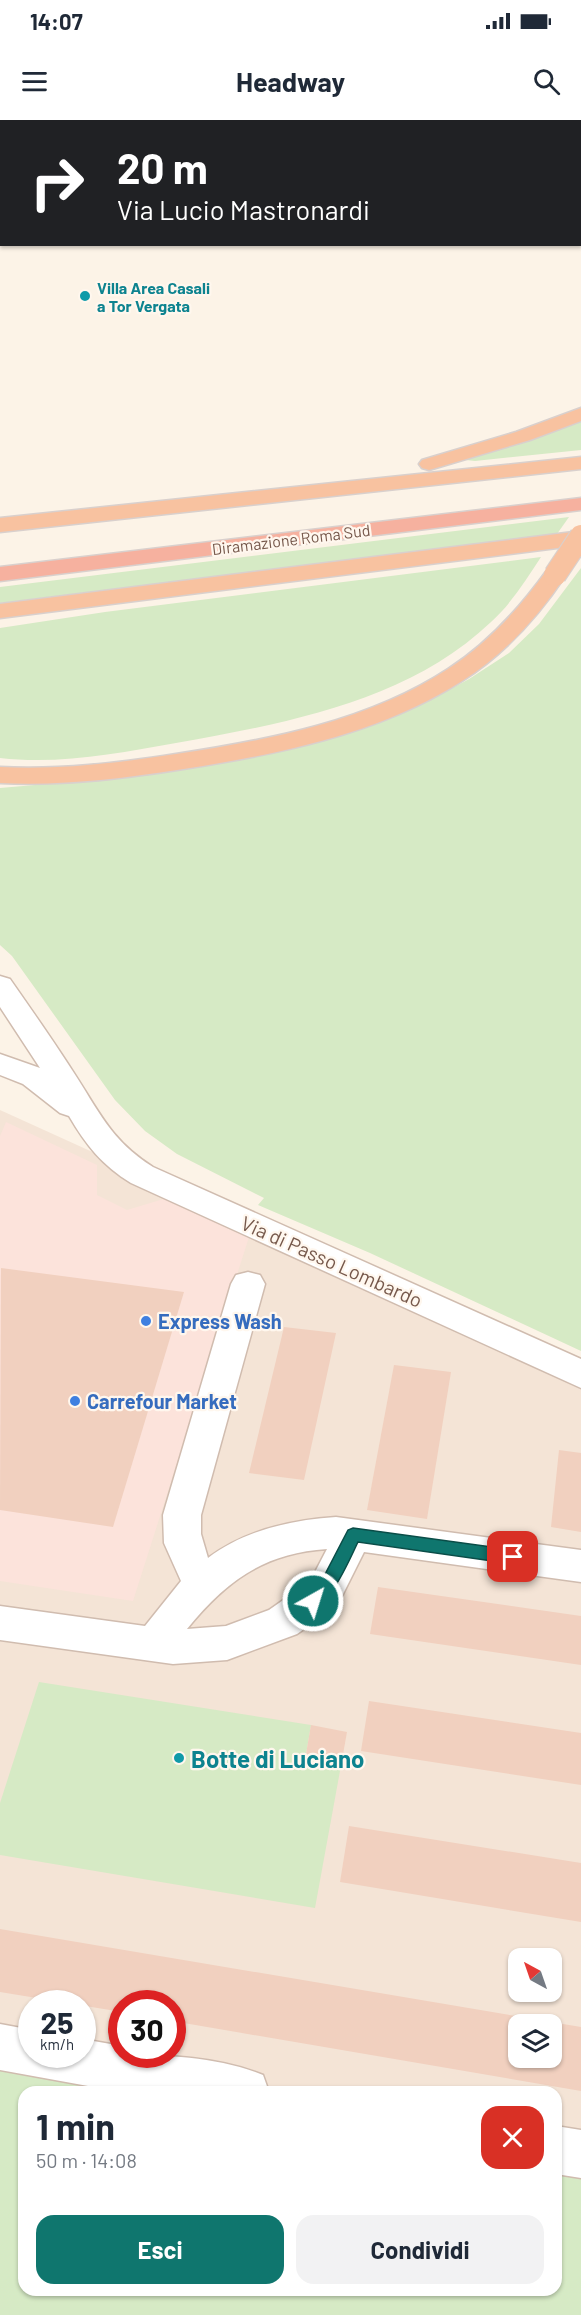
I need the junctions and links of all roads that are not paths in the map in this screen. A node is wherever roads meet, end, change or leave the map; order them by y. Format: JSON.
{"nodes":[{"id":1,"x":581,"y":414,"type":"edge"},
{"id":2,"x":581,"y":463,"type":"edge"},
{"id":3,"x":343,"y":489,"type":"junction"},
{"id":4,"x":581,"y":490,"type":"edge"},
{"id":5,"x":581,"y":504,"type":"edge"},
{"id":6,"x":0,"y":525,"type":"edge"},
{"id":7,"x":581,"y":537,"type":"edge"},
{"id":8,"x":0,"y":559,"type":"edge"},
{"id":9,"x":0,"y":574,"type":"edge"},
{"id":10,"x":93,"y":600,"type":"junction"},
{"id":11,"x":0,"y":611,"type":"edge"},
{"id":12,"x":0,"y":620,"type":"edge"},
{"id":13,"x":0,"y":775,"type":"edge"},
{"id":14,"x":0,"y":985,"type":"edge"},
{"id":15,"x":0,"y":1064,"type":"edge"},
{"id":16,"x":94,"y":1132,"type":"junction"},
{"id":17,"x":248,"y":1284,"type":"dead end"},
{"id":18,"x":581,"y":1374,"type":"edge"},
{"id":19,"x":353,"y":1535,"type":"junction"},
{"id":20,"x":581,"y":1566,"type":"edge"},
{"id":21,"x":203,"y":1582,"type":"junction"},
{"id":22,"x":0,"y":1623,"type":"edge"},
{"id":23,"x":154,"y":1644,"type":"junction"},
{"id":24,"x":0,"y":2047,"type":"edge"},
{"id":25,"x":18,"y":2050,"type":"edge"},
{"id":26,"x":96,"y":2065,"type":"edge"},
{"id":27,"x":213,"y":2086,"type":"edge"},
{"id":28,"x":562,"y":2151,"type":"edge"},
{"id":29,"x":581,"y":2154,"type":"edge"}],
"edges":[{"from":1,"to":3,"type":"highway"},
{"from":2,"to":3,"type":"highway"},
{"from":3,"to":6,"type":"highway"},
{"from":4,"to":8,"type":"highway","name":"Diramazione Roma Sud"},
{"from":5,"to":9,"type":"highway","name":"Diramazione Roma Sud"},
{"from":7,"to":10,"type":"highway"},
{"from":7,"to":13,"type":"highway","bridge":true},
{"from":10,"to":11,"type":"highway"},
{"from":10,"to":12,"type":"highway"},
{"from":14,"to":16,"type":"street","name":"Via di Passo Lombardo"},
{"from":15,"to":16,"type":"street","name":"Via di Passo Lombardo"},
{"from":16,"to":18,"type":"street","name":"Via di Passo Lombardo"},
{"from":17,"to":21,"type":"street"},
{"from":19,"to":20,"type":"street"},
{"from":19,"to":21,"type":"street"},
{"from":19,"to":23,"type":"street"},
{"from":21,"to":23,"type":"street"},
{"from":22,"to":23,"type":"street"},
{"from":24,"to":25,"type":"street"},
{"from":26,"to":27,"type":"street"},
{"from":28,"to":29,"type":"street"}]}
